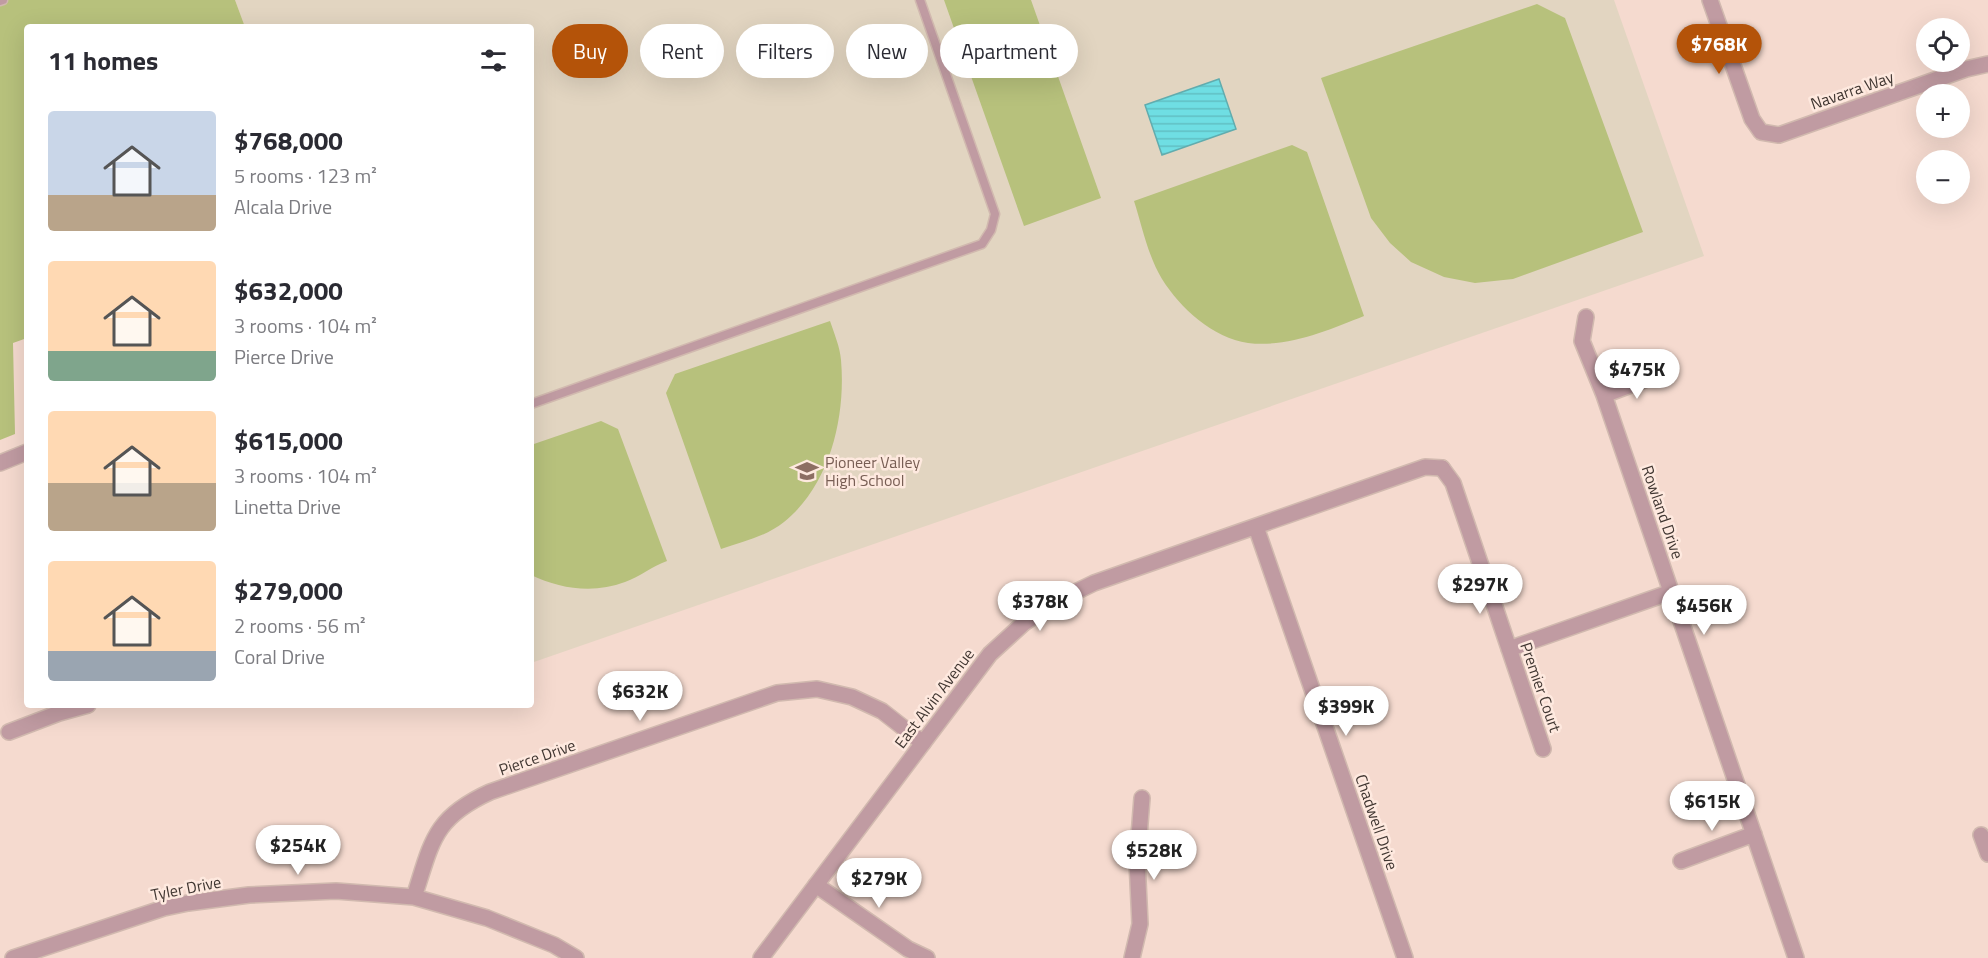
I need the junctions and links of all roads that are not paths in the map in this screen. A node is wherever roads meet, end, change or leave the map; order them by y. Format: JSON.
{"nodes":[{"id":1,"x":920,"y":0,"type":"edge"},
{"id":2,"x":1710,"y":0,"type":"edge"},
{"id":3,"x":1988,"y":64,"type":"edge"},
{"id":4,"x":1586,"y":317,"type":"dead end"},
{"id":5,"x":1660,"y":374,"type":"dead end"},
{"id":6,"x":1604,"y":394,"type":"junction"},
{"id":7,"x":534,"y":403,"type":"edge"},
{"id":8,"x":24,"y":453,"type":"edge"},
{"id":9,"x":0,"y":463,"type":"edge"},
{"id":10,"x":1442,"y":468,"type":"joint"},
{"id":11,"x":1256,"y":527,"type":"junction"},
{"id":12,"x":1671,"y":592,"type":"junction"},
{"id":13,"x":1509,"y":649,"type":"junction"},
{"id":14,"x":77,"y":708,"type":"edge"},
{"id":15,"x":9,"y":732,"type":"dead end"},
{"id":16,"x":923,"y":743,"type":"junction"},
{"id":17,"x":1544,"y":749,"type":"dead end"},
{"id":18,"x":1142,"y":798,"type":"dead end"},
{"id":19,"x":1754,"y":834,"type":"junction"},
{"id":20,"x":1981,"y":835,"type":"dead end"},
{"id":21,"x":1988,"y":854,"type":"edge"},
{"id":22,"x":1681,"y":861,"type":"dead end"},
{"id":23,"x":816,"y":885,"type":"junction"},
{"id":24,"x":414,"y":897,"type":"junction"},
{"id":25,"x":13,"y":958,"type":"edge"},
{"id":26,"x":576,"y":958,"type":"edge"},
{"id":27,"x":762,"y":958,"type":"edge"},
{"id":28,"x":927,"y":958,"type":"edge"},
{"id":29,"x":1132,"y":958,"type":"edge"},
{"id":30,"x":1405,"y":958,"type":"edge"},
{"id":31,"x":1796,"y":958,"type":"edge"}],
"edges":[{"from":1,"to":7,"type":"lane"},
{"from":2,"to":3,"type":"street","name":"Navarra Way"},
{"from":4,"to":6,"type":"street","name":"Rowland Drive"},
{"from":5,"to":6,"type":"street"},
{"from":6,"to":12,"type":"street","name":"Rowland Drive"},
{"from":8,"to":9,"type":"street"},
{"from":10,"to":11,"type":"street","name":"East Alvin Avenue"},
{"from":10,"to":13,"type":"street","name":"Premier Court"},
{"from":11,"to":16,"type":"street","name":"East Alvin Avenue"},
{"from":11,"to":30,"type":"street","name":"Chadwell Drive"},
{"from":12,"to":13,"type":"street"},
{"from":12,"to":19,"type":"street","name":"Rowland Drive"},
{"from":13,"to":17,"type":"street","name":"Premier Court"},
{"from":14,"to":15,"type":"street"},
{"from":16,"to":23,"type":"street","name":"East Alvin Avenue"},
{"from":16,"to":24,"type":"street","name":"Pierce Drive"},
{"from":18,"to":29,"type":"street"},
{"from":19,"to":22,"type":"street"},
{"from":19,"to":31,"type":"street","name":"Rowland Drive"},
{"from":20,"to":21,"type":"street"},
{"from":23,"to":27,"type":"street","name":"East Alvin Avenue"},
{"from":23,"to":28,"type":"street"},
{"from":24,"to":25,"type":"street","name":"Tyler Drive"},
{"from":24,"to":26,"type":"street","name":"Tyler Drive"}]}
